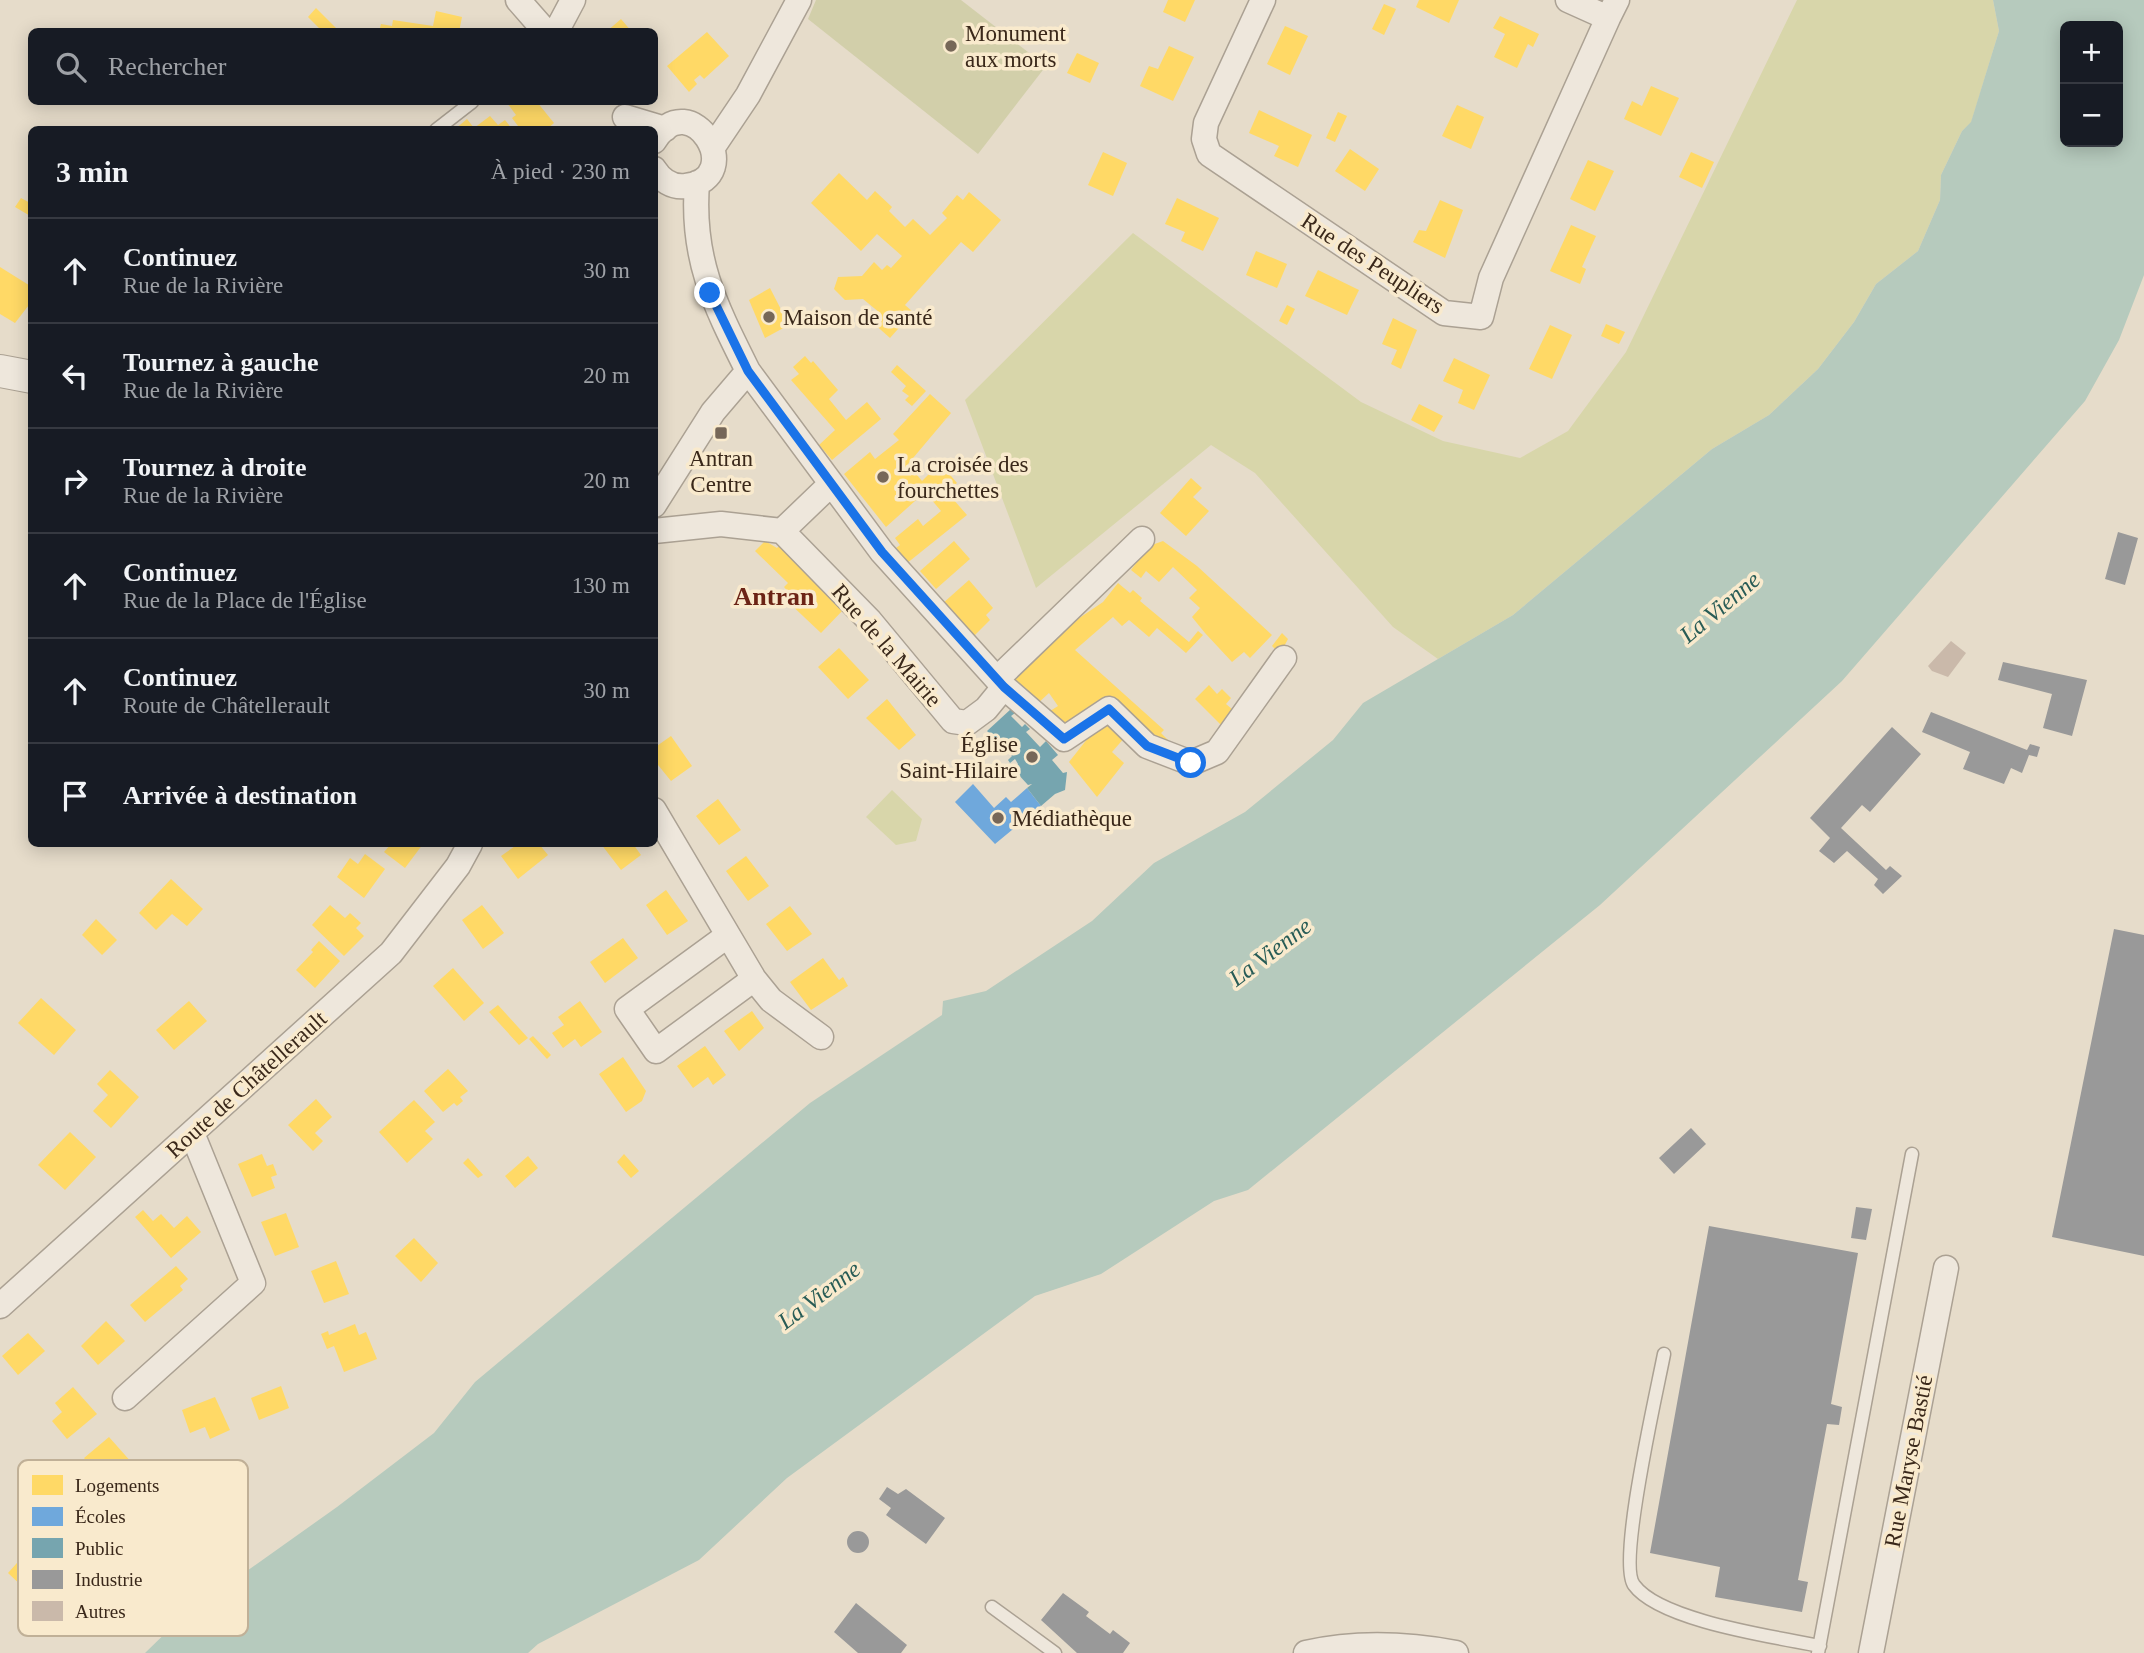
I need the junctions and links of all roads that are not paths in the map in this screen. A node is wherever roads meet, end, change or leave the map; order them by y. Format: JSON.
{"nodes":[{"id":1,"x":518,"y":0,"type":"edge"},
{"id":2,"x":573,"y":0,"type":"edge"},
{"id":3,"x":799,"y":0,"type":"edge"},
{"id":4,"x":1263,"y":0,"type":"edge"},
{"id":5,"x":1568,"y":0,"type":"edge"},
{"id":6,"x":1612,"y":9,"type":"edge"},
{"id":7,"x":542,"y":28,"type":"edge"},
{"id":8,"x":558,"y":28,"type":"edge"},
{"id":9,"x":468,"y":105,"type":"edge"},
{"id":10,"x":733,"y":115,"type":"junction"},
{"id":11,"x":623,"y":116,"type":"edge"},
{"id":12,"x":694,"y":125,"type":"junction"},
{"id":13,"x":441,"y":126,"type":"edge"},
{"id":14,"x":642,"y":126,"type":"edge"},
{"id":15,"x":660,"y":135,"type":"edge"},
{"id":16,"x":713,"y":146,"type":"junction"},
{"id":17,"x":675,"y":179,"type":"edge"},
{"id":18,"x":0,"y":371,"type":"edge"},
{"id":19,"x":748,"y":371,"type":"junction"},
{"id":20,"x":28,"y":376,"type":"edge"},
{"id":21,"x":831,"y":484,"type":"junction"},
{"id":22,"x":658,"y":499,"type":"edge"},
{"id":23,"x":658,"y":531,"type":"edge"},
{"id":24,"x":782,"y":531,"type":"junction"},
{"id":25,"x":1142,"y":539,"type":"dead end"},
{"id":26,"x":1284,"y":658,"type":"dead end"},
{"id":27,"x":1000,"y":683,"type":"junction"},
{"id":28,"x":658,"y":817,"type":"edge"},
{"id":29,"x":468,"y":847,"type":"edge"},
{"id":30,"x":727,"y":936,"type":"junction"},
{"id":31,"x":754,"y":979,"type":"junction"},
{"id":32,"x":821,"y":1037,"type":"dead end"},
{"id":33,"x":192,"y":1133,"type":"junction"},
{"id":34,"x":1912,"y":1154,"type":"dead end"},
{"id":35,"x":1946,"y":1268,"type":"dead end"},
{"id":36,"x":0,"y":1306,"type":"edge"},
{"id":37,"x":1664,"y":1354,"type":"dead end"},
{"id":38,"x":124,"y":1398,"type":"dead end"},
{"id":39,"x":992,"y":1607,"type":"dead end"},
{"id":40,"x":1819,"y":1649,"type":"edge"},
{"id":41,"x":1055,"y":1653,"type":"edge"},
{"id":42,"x":1306,"y":1653,"type":"edge"},
{"id":43,"x":1452,"y":1653,"type":"edge"},
{"id":44,"x":1871,"y":1653,"type":"edge"}],
"edges":[{"from":1,"to":7,"type":"street"},
{"from":2,"to":8,"type":"street"},
{"from":3,"to":10,"type":"street"},
{"from":4,"to":6,"type":"street","name":"Rue des Peupliers"},
{"from":5,"to":6,"type":"street"},
{"from":9,"to":13,"type":"lane"},
{"from":10,"to":12,"type":"street"},
{"from":10,"to":16,"type":"street"},
{"from":11,"to":14,"type":"street"},
{"from":12,"to":15,"type":"street"},
{"from":12,"to":16,"type":"street"},
{"from":16,"to":17,"type":"street"},
{"from":17,"to":19,"type":"street"},
{"from":18,"to":20,"type":"street"},
{"from":19,"to":21,"type":"street"},
{"from":19,"to":22,"type":"street"},
{"from":21,"to":24,"type":"street"},
{"from":21,"to":27,"type":"street"},
{"from":23,"to":24,"type":"street"},
{"from":24,"to":27,"type":"street","name":"Rue de la Mairie"},
{"from":25,"to":27,"type":"street"},
{"from":26,"to":27,"type":"street"},
{"from":28,"to":30,"type":"street"},
{"from":29,"to":33,"type":"street","name":"Route de Châtellerault"},
{"from":30,"to":31,"type":"street"},
{"from":30,"to":31,"type":"street"},
{"from":31,"to":32,"type":"street"},
{"from":33,"to":36,"type":"street","name":"Route de Châtellerault"},
{"from":33,"to":38,"type":"street"},
{"from":34,"to":40,"type":"lane"},
{"from":35,"to":44,"type":"street","name":"Rue Maryse Bastié"},
{"from":37,"to":40,"type":"lane"},
{"from":39,"to":41,"type":"lane"},
{"from":42,"to":43,"type":"street"}]}
